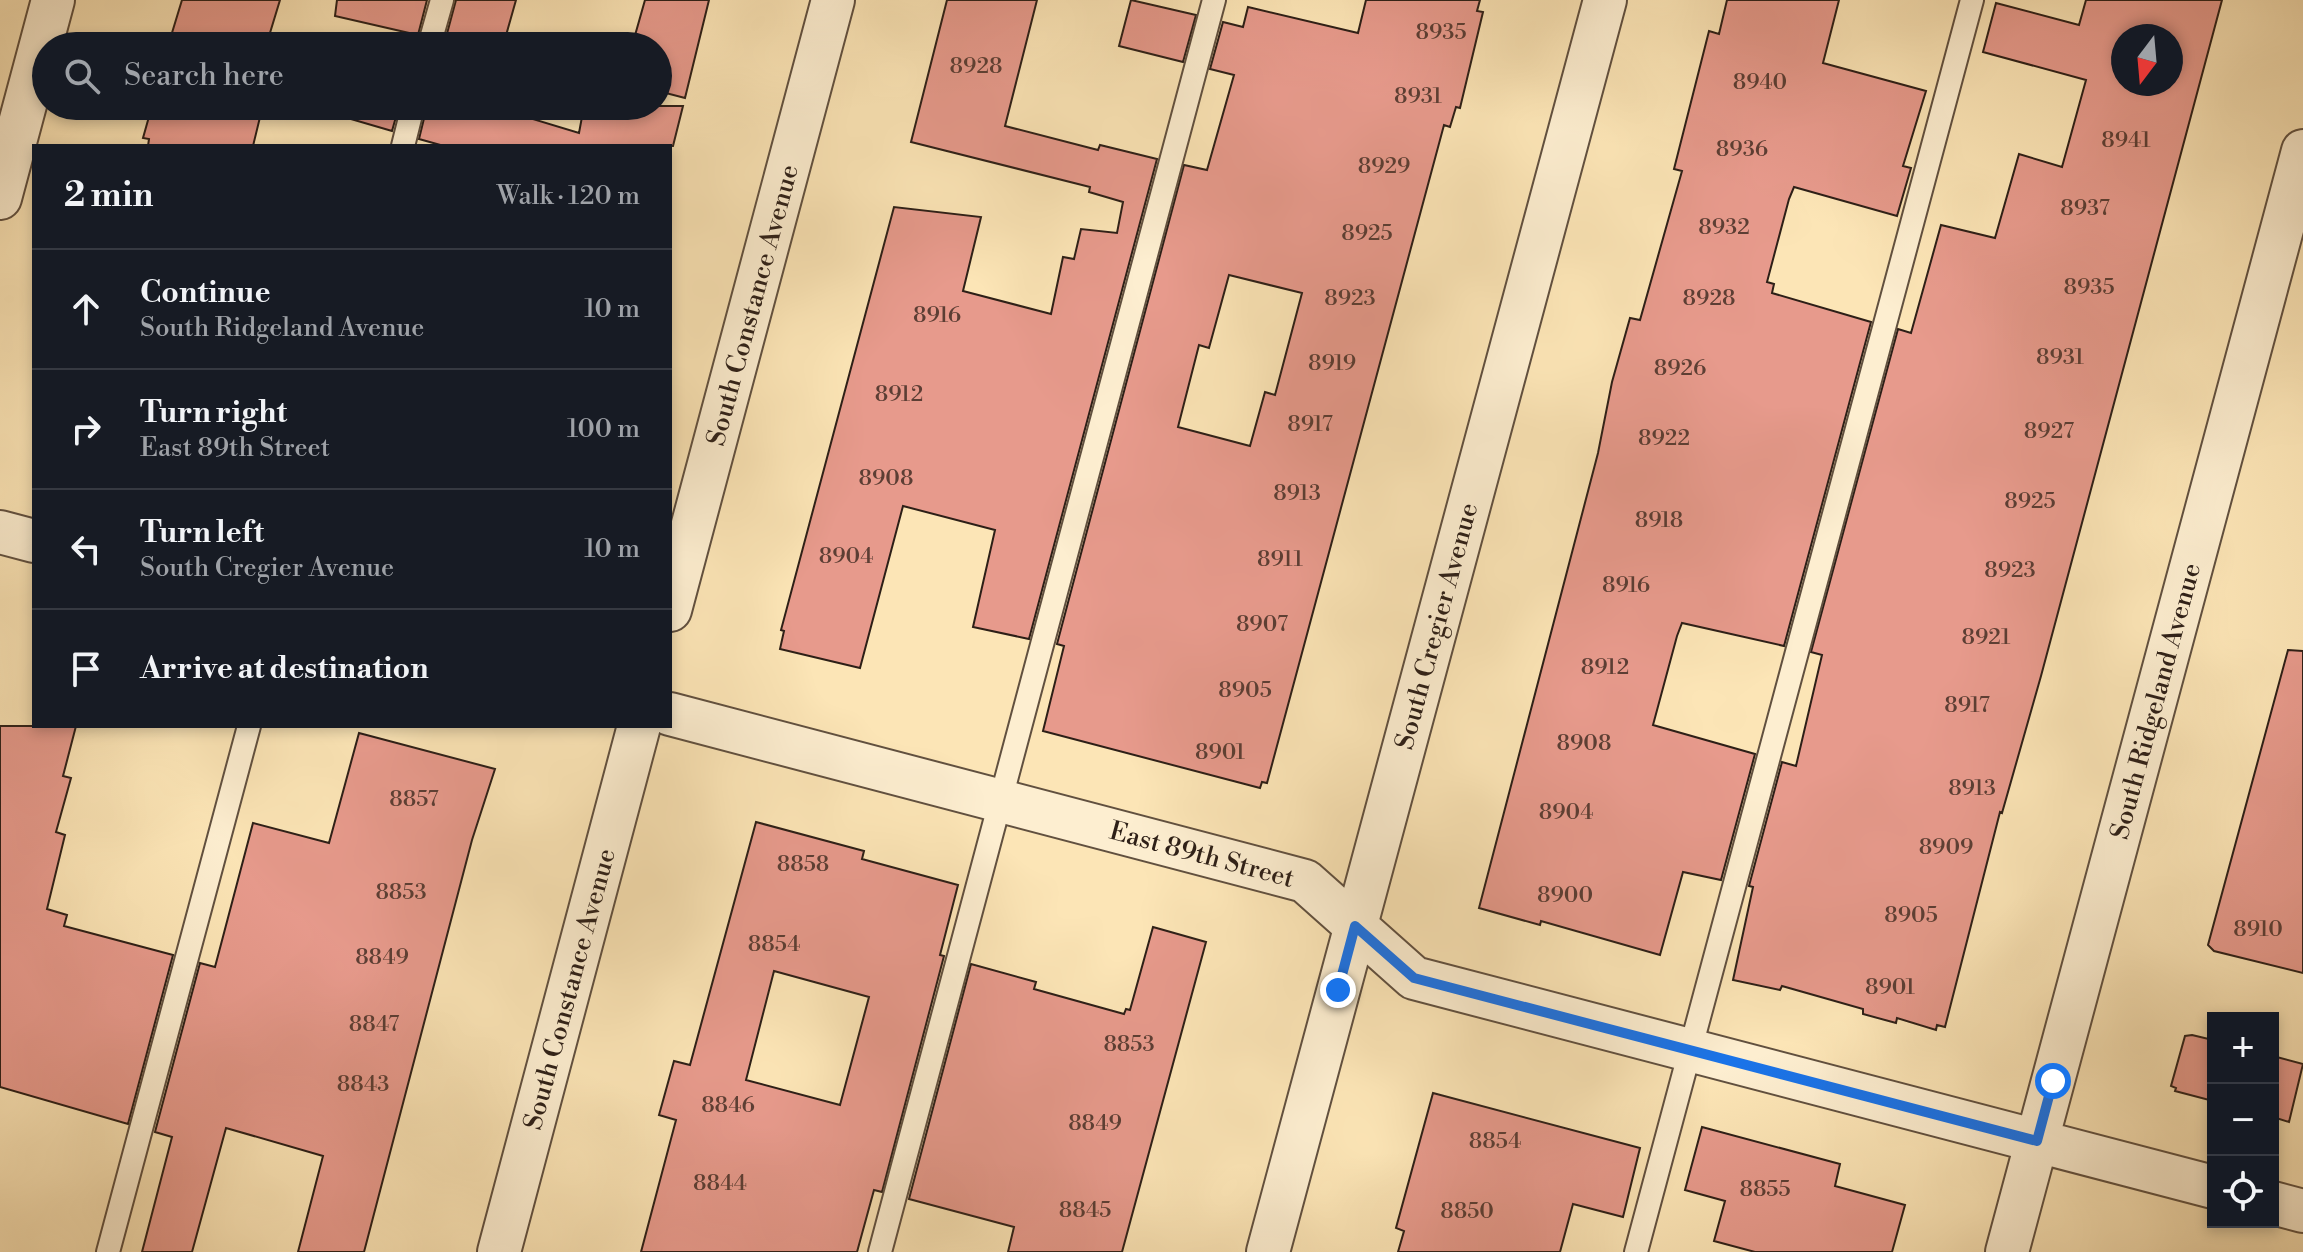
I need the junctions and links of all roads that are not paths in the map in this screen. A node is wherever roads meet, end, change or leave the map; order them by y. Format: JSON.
{"nodes":[{"id":1,"x":53,"y":0,"type":"edge"},
{"id":2,"x":442,"y":0,"type":"edge"},
{"id":3,"x":833,"y":0,"type":"edge"},
{"id":4,"x":1214,"y":0,"type":"edge"},
{"id":5,"x":1605,"y":0,"type":"edge"},
{"id":6,"x":1972,"y":0,"type":"edge"},
{"id":7,"x":44,"y":32,"type":"edge"},
{"id":8,"x":433,"y":32,"type":"edge"},
{"id":9,"x":32,"y":78,"type":"edge"},
{"id":10,"x":410,"y":120,"type":"edge"},
{"id":11,"x":404,"y":144,"type":"edge"},
{"id":12,"x":2303,"y":151,"type":"edge"},
{"id":13,"x":0,"y":198,"type":"edge"},
{"id":14,"x":0,"y":532,"type":"edge"},
{"id":15,"x":32,"y":540,"type":"edge"},
{"id":16,"x":672,"y":603,"type":"edge"},
{"id":17,"x":672,"y":715,"type":"edge"},
{"id":18,"x":248,"y":728,"type":"edge"},
{"id":19,"x":638,"y":728,"type":"edge"},
{"id":20,"x":1001,"y":799,"type":"junction"},
{"id":21,"x":1355,"y":926,"type":"junction"},
{"id":22,"x":1690,"y":1050,"type":"junction"},
{"id":23,"x":2037,"y":1141,"type":"junction"},
{"id":24,"x":2207,"y":1185,"type":"edge"},
{"id":25,"x":2279,"y":1205,"type":"edge"},
{"id":26,"x":2303,"y":1211,"type":"edge"},
{"id":27,"x":108,"y":1252,"type":"edge"},
{"id":28,"x":499,"y":1252,"type":"edge"},
{"id":29,"x":880,"y":1252,"type":"edge"},
{"id":30,"x":1268,"y":1252,"type":"edge"},
{"id":31,"x":1636,"y":1252,"type":"edge"},
{"id":32,"x":2007,"y":1252,"type":"edge"}],
"edges":[{"from":1,"to":7,"type":"street"},
{"from":2,"to":8,"type":"lane"},
{"from":3,"to":16,"type":"street","name":"South Constance Avenue"},
{"from":4,"to":20,"type":"lane"},
{"from":5,"to":21,"type":"street","name":"South Cregier Avenue"},
{"from":6,"to":22,"type":"lane"},
{"from":9,"to":13,"type":"street"},
{"from":10,"to":11,"type":"lane"},
{"from":12,"to":23,"type":"street","name":"South Ridgeland Avenue"},
{"from":14,"to":15,"type":"street"},
{"from":17,"to":20,"type":"street","name":"East 89th Street"},
{"from":18,"to":27,"type":"lane"},
{"from":19,"to":28,"type":"street","name":"South Constance Avenue"},
{"from":20,"to":21,"type":"street","name":"East 89th Street"},
{"from":20,"to":29,"type":"lane"},
{"from":21,"to":22,"type":"street","name":"East 89th Street"},
{"from":21,"to":30,"type":"street","name":"South Cregier Avenue"},
{"from":22,"to":23,"type":"street","name":"East 89th Street"},
{"from":22,"to":31,"type":"lane"},
{"from":23,"to":24,"type":"street","name":"East 89th Street"},
{"from":23,"to":32,"type":"street","name":"South Ridgeland Avenue"},
{"from":25,"to":26,"type":"street"}]}
